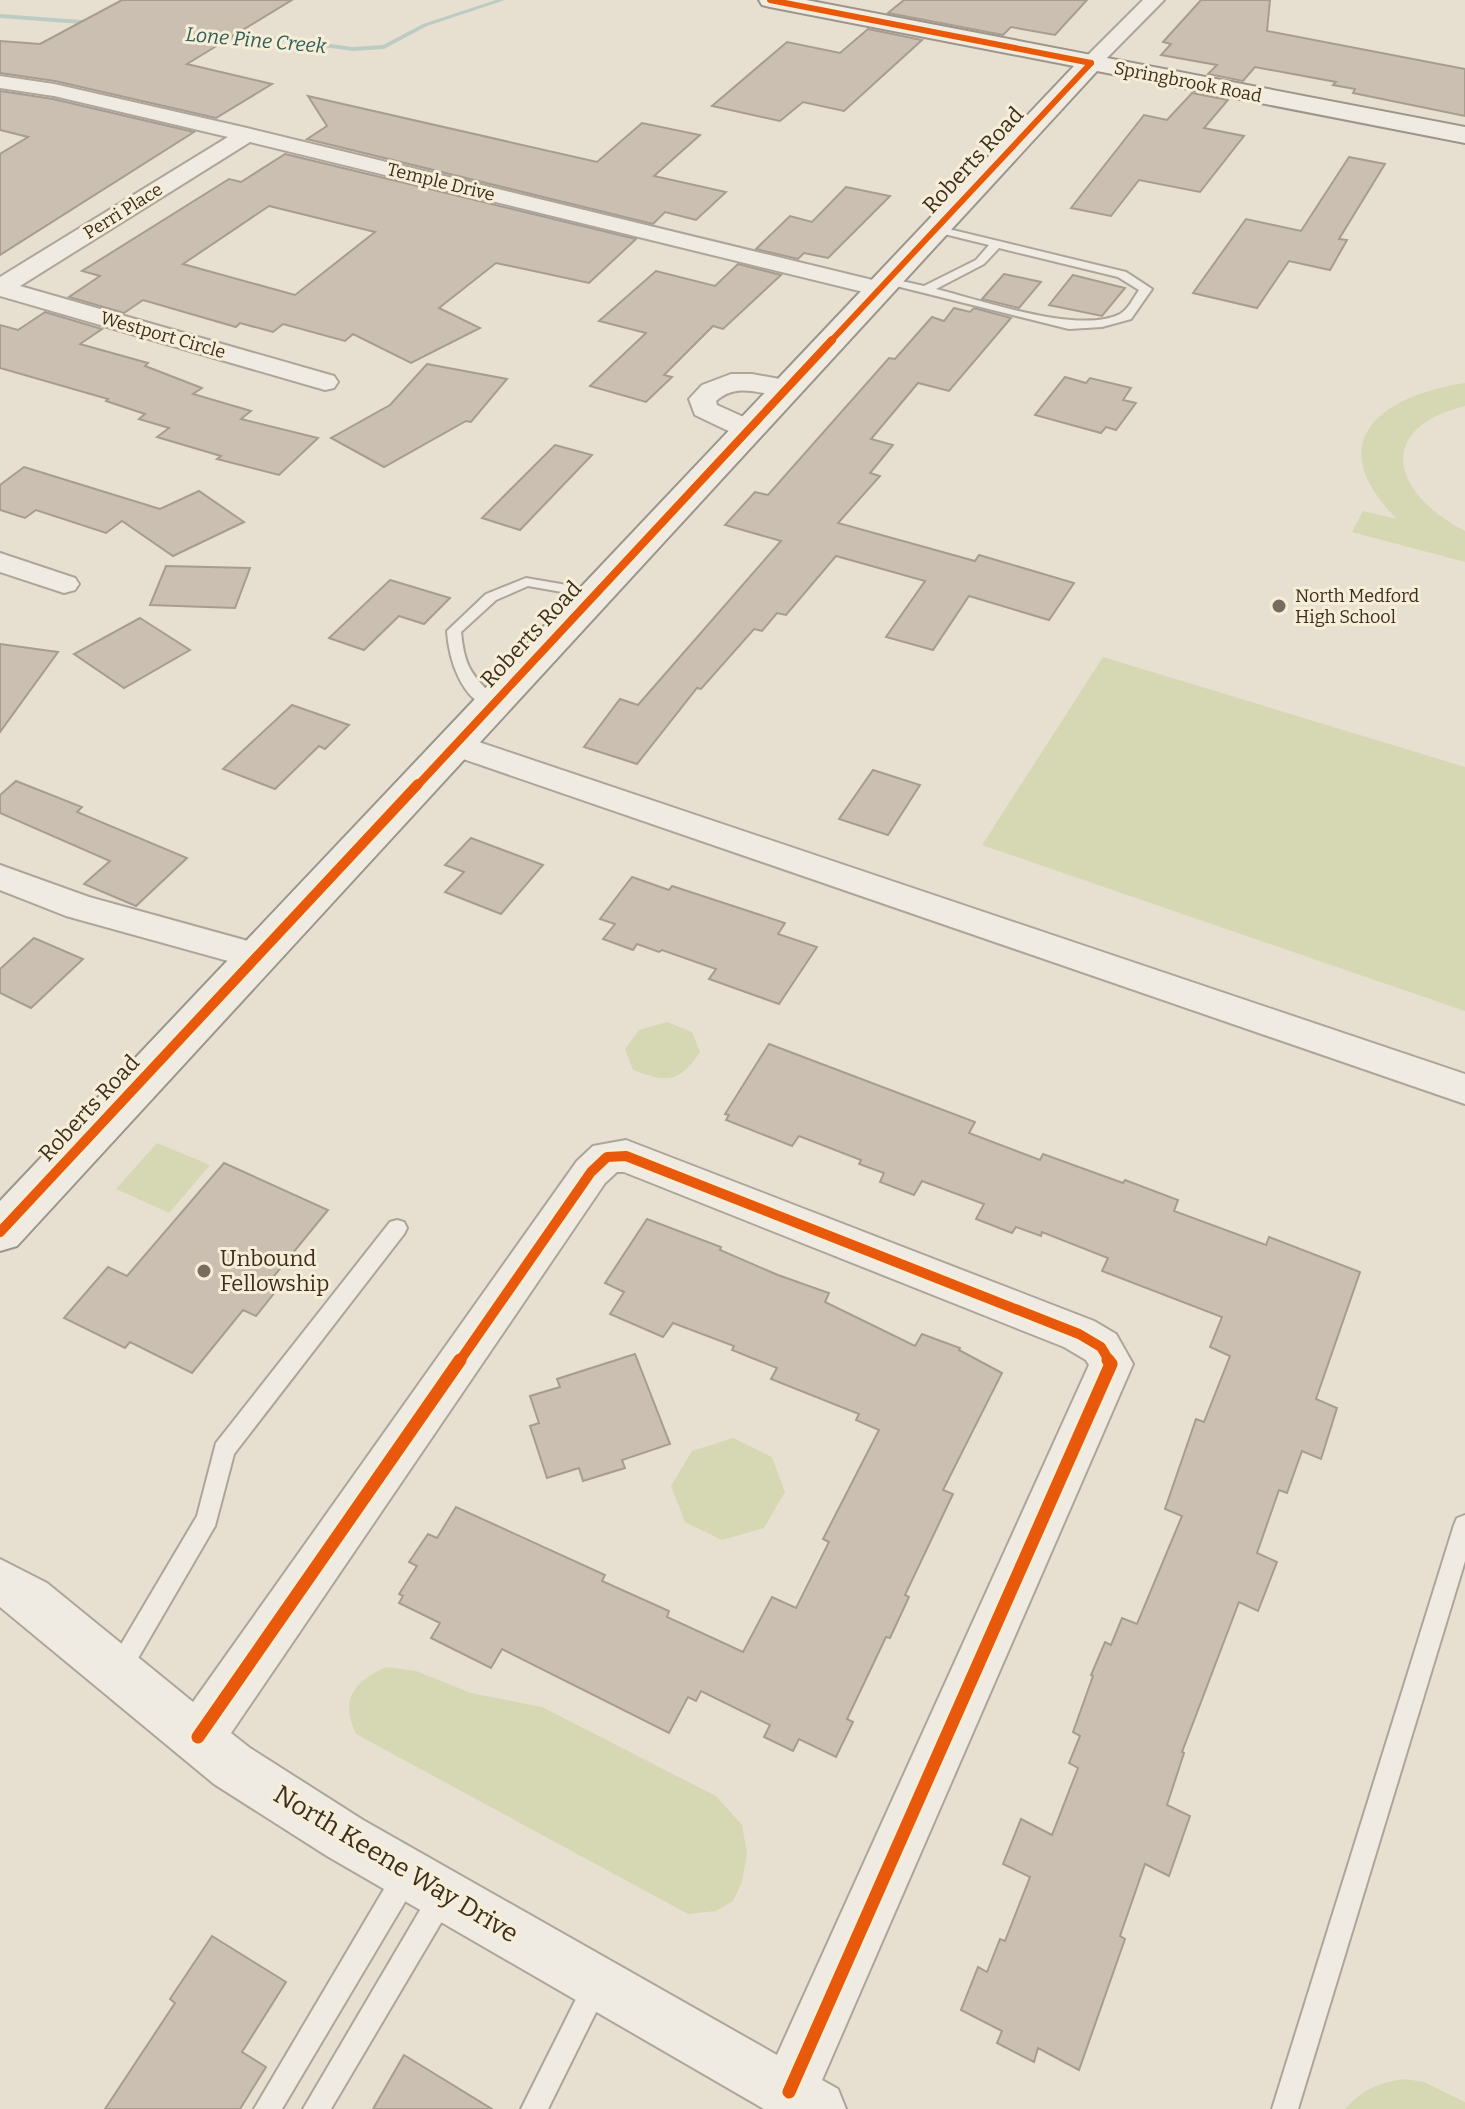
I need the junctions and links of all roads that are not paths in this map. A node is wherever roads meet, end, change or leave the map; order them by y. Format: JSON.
{"nodes":[{"id":1,"x":770,"y":0,"type":"edge"},
{"id":2,"x":1154,"y":0,"type":"edge"},
{"id":3,"x":1091,"y":63,"type":"junction"},
{"id":4,"x":0,"y":82,"type":"edge"},
{"id":5,"x":247,"y":135,"type":"junction"},
{"id":6,"x":1465,"y":135,"type":"edge"},
{"id":7,"x":936,"y":229,"type":"junction"},
{"id":8,"x":996,"y":244,"type":"junction"},
{"id":9,"x":884,"y":285,"type":"junction"},
{"id":10,"x":0,"y":288,"type":"edge"},
{"id":11,"x":926,"y":290,"type":"junction"},
{"id":12,"x":325,"y":382,"type":"dead end"},
{"id":13,"x":787,"y":388,"type":"junction"},
{"id":14,"x":749,"y":430,"type":"junction"},
{"id":15,"x":0,"y":562,"type":"edge"},
{"id":16,"x":64,"y":584,"type":"dead end"},
{"id":17,"x":596,"y":594,"type":"junction"},
{"id":18,"x":492,"y":705,"type":"junction"},
{"id":19,"x":455,"y":745,"type":"junction"},
{"id":20,"x":0,"y":877,"type":"edge"},
{"id":21,"x":257,"y":956,"type":"junction"},
{"id":22,"x":1465,"y":1089,"type":"edge"},
{"id":23,"x":397,"y":1228,"type":"dead end"},
{"id":24,"x":0,"y":1232,"type":"edge"},
{"id":25,"x":1465,"y":1525,"type":"edge"},
{"id":26,"x":0,"y":1581,"type":"edge"},
{"id":27,"x":118,"y":1671,"type":"junction"},
{"id":28,"x":198,"y":1737,"type":"junction"},
{"id":29,"x":425,"y":1884,"type":"junction"},
{"id":30,"x":597,"y":1983,"type":"junction"},
{"id":31,"x":803,"y":2101,"type":"edge"},
{"id":32,"x":267,"y":2109,"type":"edge"},
{"id":33,"x":316,"y":2109,"type":"edge"},
{"id":34,"x":534,"y":2109,"type":"edge"},
{"id":35,"x":1285,"y":2109,"type":"edge"}],
"edges":[{"from":1,"to":3,"type":"street","name":"Springbrook Road"},
{"from":2,"to":3,"type":"street","name":"Roberts Road"},
{"from":3,"to":6,"type":"street","name":"Springbrook Road"},
{"from":3,"to":7,"type":"street","name":"Roberts Road"},
{"from":4,"to":5,"type":"street","name":"Temple Drive"},
{"from":5,"to":9,"type":"street","name":"Temple Drive"},
{"from":5,"to":10,"type":"street","name":"Perri Place"},
{"from":7,"to":8,"type":"lane"},
{"from":7,"to":9,"type":"street","name":"Roberts Road"},
{"from":8,"to":11,"type":"lane"},
{"from":8,"to":11,"type":"lane"},
{"from":9,"to":11,"type":"lane"},
{"from":9,"to":13,"type":"street","name":"Roberts Road"},
{"from":10,"to":12,"type":"street","name":"Westport Circle"},
{"from":13,"to":14,"type":"street","name":"Roberts Road"},
{"from":13,"to":14,"type":"street"},
{"from":14,"to":17,"type":"street","name":"Roberts Road"},
{"from":15,"to":16,"type":"street"},
{"from":17,"to":18,"type":"street","name":"Roberts Road"},
{"from":17,"to":18,"type":"lane"},
{"from":18,"to":19,"type":"street","name":"Roberts Road"},
{"from":19,"to":21,"type":"street","name":"Roberts Road"},
{"from":19,"to":22,"type":"street"},
{"from":20,"to":21,"type":"street"},
{"from":21,"to":24,"type":"street","name":"Roberts Road"},
{"from":23,"to":27,"type":"lane"},
{"from":25,"to":35,"type":"lane"},
{"from":26,"to":27,"type":"street","name":"North Keene Way Drive"},
{"from":27,"to":28,"type":"street","name":"North Keene Way Drive"},
{"from":28,"to":29,"type":"street","name":"North Keene Way Drive"},
{"from":28,"to":31,"type":"street"},
{"from":29,"to":30,"type":"street","name":"North Keene Way Drive"},
{"from":29,"to":32,"type":"lane"},
{"from":29,"to":33,"type":"lane"},
{"from":30,"to":31,"type":"street","name":"North Keene Way Drive"},
{"from":30,"to":34,"type":"lane"}]}
